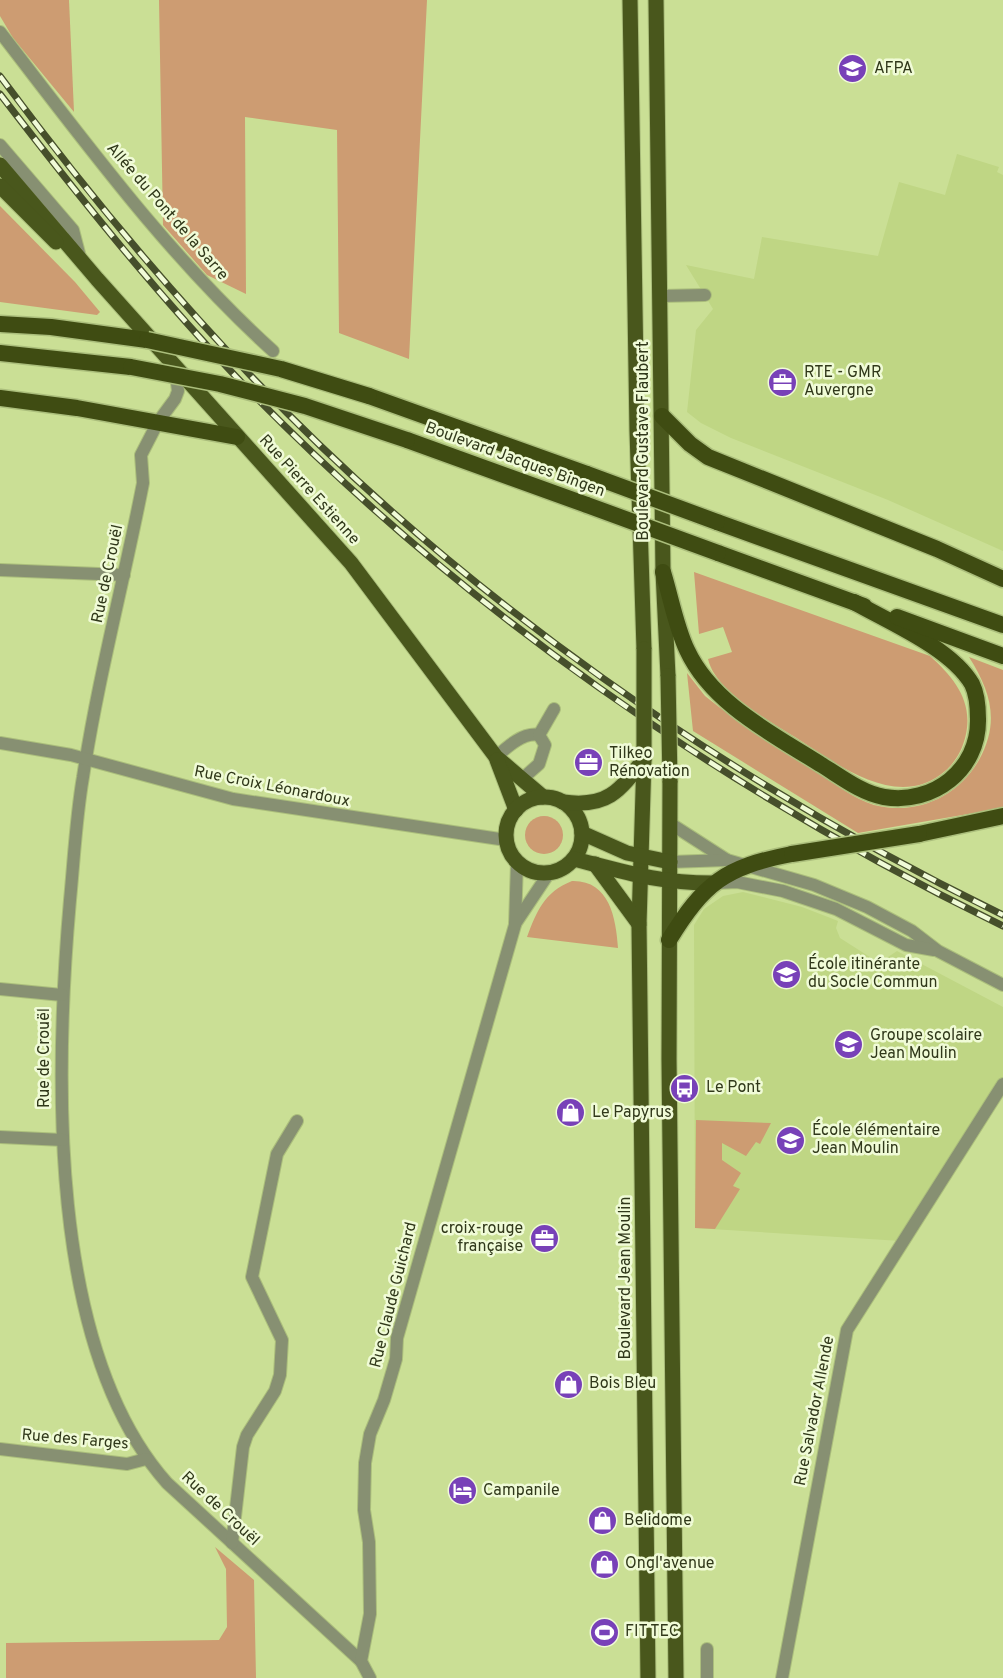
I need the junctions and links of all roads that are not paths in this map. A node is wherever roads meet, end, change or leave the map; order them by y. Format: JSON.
{"nodes":[{"id":1,"x":630,"y":0,"type":"edge"},
{"id":2,"x":656,"y":0,"type":"edge"},
{"id":3,"x":0,"y":32,"type":"edge"},
{"id":4,"x":0,"y":145,"type":"edge"},
{"id":5,"x":0,"y":165,"type":"edge"},
{"id":6,"x":0,"y":186,"type":"edge"},
{"id":7,"x":81,"y":258,"type":"junction"},
{"id":8,"x":705,"y":295,"type":"dead end"},
{"id":9,"x":661,"y":296,"type":"junction"},
{"id":10,"x":3,"y":323,"type":"edge"},
{"id":11,"x":273,"y":351,"type":"dead end"},
{"id":12,"x":0,"y":353,"type":"edge"},
{"id":13,"x":175,"y":366,"type":"junction"},
{"id":14,"x":0,"y":398,"type":"edge"},
{"id":15,"x":662,"y":416,"type":"junction"},
{"id":16,"x":158,"y":422,"type":"junction"},
{"id":17,"x":237,"y":437,"type":"junction"},
{"id":18,"x":0,"y":570,"type":"edge"},
{"id":19,"x":663,"y":572,"type":"junction"},
{"id":20,"x":124,"y":575,"type":"junction"},
{"id":21,"x":1003,"y":579,"type":"edge"},
{"id":22,"x":854,"y":602,"type":"junction"},
{"id":23,"x":1003,"y":625,"type":"edge"},
{"id":24,"x":1003,"y":656,"type":"edge"},
{"id":25,"x":554,"y":709,"type":"dead end"},
{"id":26,"x":540,"y":735,"type":"junction"},
{"id":27,"x":0,"y":743,"type":"edge"},
{"id":28,"x":496,"y":757,"type":"junction"},
{"id":29,"x":86,"y":759,"type":"junction"},
{"id":30,"x":644,"y":759,"type":"junction"},
{"id":31,"x":522,"y":779,"type":"junction"},
{"id":32,"x":543,"y":797,"type":"junction"},
{"id":33,"x":562,"y":802,"type":"junction"},
{"id":34,"x":516,"y":810,"type":"junction"},
{"id":35,"x":1003,"y":816,"type":"edge"},
{"id":36,"x":671,"y":824,"type":"junction"},
{"id":37,"x":582,"y":833,"type":"junction"},
{"id":38,"x":506,"y":840,"type":"junction"},
{"id":39,"x":642,"y":858,"type":"junction"},
{"id":40,"x":574,"y":859,"type":"junction"},
{"id":41,"x":727,"y":860,"type":"junction"},
{"id":42,"x":517,"y":862,"type":"junction"},
{"id":43,"x":670,"y":862,"type":"junction"},
{"id":44,"x":595,"y":864,"type":"junction"},
{"id":45,"x":745,"y":865,"type":"junction"},
{"id":46,"x":549,"y":873,"type":"junction"},
{"id":47,"x":641,"y":878,"type":"junction"},
{"id":48,"x":670,"y":882,"type":"junction"},
{"id":49,"x":712,"y":883,"type":"junction"},
{"id":50,"x":639,"y":924,"type":"junction"},
{"id":51,"x":514,"y":925,"type":"junction"},
{"id":52,"x":669,"y":940,"type":"junction"},
{"id":53,"x":938,"y":951,"type":"junction"},
{"id":54,"x":1003,"y":985,"type":"edge"},
{"id":55,"x":0,"y":989,"type":"edge"},
{"id":56,"x":62,"y":995,"type":"junction"},
{"id":57,"x":1003,"y":1084,"type":"edge"},
{"id":58,"x":297,"y":1121,"type":"dead end"},
{"id":59,"x":0,"y":1137,"type":"edge"},
{"id":60,"x":63,"y":1140,"type":"junction"},
{"id":61,"x":0,"y":1449,"type":"edge"},
{"id":62,"x":146,"y":1460,"type":"junction"},
{"id":63,"x":232,"y":1543,"type":"junction"},
{"id":64,"x":708,"y":1649,"type":"dead end"},
{"id":65,"x":361,"y":1661,"type":"junction"},
{"id":66,"x":370,"y":1678,"type":"edge"},
{"id":67,"x":648,"y":1678,"type":"edge"},
{"id":68,"x":675,"y":1678,"type":"edge"},
{"id":69,"x":708,"y":1678,"type":"edge"},
{"id":70,"x":782,"y":1678,"type":"edge"}],
"edges":[{"from":1,"to":30,"type":"main road","name":"Boulevard Gustave Flaubert","bridge":true},
{"from":2,"to":9,"type":"main road","name":"Boulevard Gustave Flaubert"},
{"from":3,"to":11,"type":"street","name":"Allée du Pont de la Sarre"},
{"from":4,"to":7,"type":"street","name":"Rue Pierre Estienne"},
{"from":5,"to":7,"type":"main road","name":"Rue Pierre Estienne"},
{"from":6,"to":7,"type":"main road","name":"Rue Pierre Estienne"},
{"from":7,"to":13,"type":"main road","name":"Rue Pierre Estienne"},
{"from":8,"to":9,"type":"street"},
{"from":9,"to":15,"type":"main road","name":"Boulevard Gustave Flaubert"},
{"from":10,"to":23,"type":"highway","name":"Boulevard Jacques Bingen","bridge":true},
{"from":12,"to":22,"type":"highway","name":"Boulevard Jacques Bingen","bridge":true},
{"from":13,"to":16,"type":"street","name":"Rue de Crouël"},
{"from":13,"to":17,"type":"main road","name":"Rue Pierre Estienne"},
{"from":14,"to":16,"type":"highway"},
{"from":15,"to":19,"type":"main road","name":"Boulevard Gustave Flaubert"},
{"from":15,"to":21,"type":"highway"},
{"from":16,"to":17,"type":"highway"},
{"from":16,"to":20,"type":"street","name":"Rue de Crouël"},
{"from":17,"to":28,"type":"main road","name":"Rue Pierre Estienne"},
{"from":18,"to":20,"type":"street"},
{"from":19,"to":22,"type":"highway"},
{"from":19,"to":36,"type":"main road","name":"Boulevard Gustave Flaubert","bridge":true},
{"from":20,"to":29,"type":"street","name":"Rue de Crouël"},
{"from":22,"to":24,"type":"highway","name":"Boulevard Jacques Bingen"},
{"from":25,"to":26,"type":"street"},
{"from":26,"to":28,"type":"street"},
{"from":26,"to":31,"type":"street"},
{"from":27,"to":29,"type":"street","name":"Rue Croix Léonardoux"},
{"from":28,"to":31,"type":"main road","name":"Rue Pierre Estienne"},
{"from":28,"to":34,"type":"main road","name":"Rue Pierre Estienne"},
{"from":29,"to":38,"type":"street","name":"Rue Croix Léonardoux"},
{"from":29,"to":56,"type":"street","name":"Rue de Crouël"},
{"from":30,"to":33,"type":"main road"},
{"from":30,"to":39,"type":"main road","name":"Boulevard Gustave Flaubert"},
{"from":31,"to":32,"type":"main road","name":"Rue Pierre Estienne"},
{"from":32,"to":33,"type":"main road"},
{"from":32,"to":34,"type":"main road"},
{"from":33,"to":37,"type":"main road"},
{"from":34,"to":38,"type":"main road"},
{"from":35,"to":45,"type":"highway","bridge":true},
{"from":36,"to":41,"type":"street"},
{"from":36,"to":43,"type":"main road","name":"Boulevard Gustave Flaubert"},
{"from":37,"to":39,"type":"main road"},
{"from":37,"to":40,"type":"main road"},
{"from":38,"to":42,"type":"main road"},
{"from":39,"to":43,"type":"main road"},
{"from":39,"to":47,"type":"main road","name":"Boulevard Gustave Flaubert"},
{"from":40,"to":44,"type":"main road"},
{"from":40,"to":46,"type":"main road"},
{"from":41,"to":43,"type":"street"},
{"from":41,"to":45,"type":"street"},
{"from":42,"to":46,"type":"main road"},
{"from":42,"to":51,"type":"street","name":"Rue Claude Guichard"},
{"from":43,"to":48,"type":"main road","name":"Boulevard Gustave Flaubert"},
{"from":44,"to":47,"type":"main road"},
{"from":44,"to":50,"type":"main road"},
{"from":45,"to":49,"type":"highway"},
{"from":45,"to":53,"type":"street"},
{"from":46,"to":51,"type":"street","name":"Rue Claude Guichard"},
{"from":47,"to":48,"type":"main road"},
{"from":47,"to":50,"type":"main road","name":"Boulevard Jean Moulin"},
{"from":48,"to":49,"type":"main road"},
{"from":48,"to":52,"type":"main road"},
{"from":49,"to":52,"type":"highway"},
{"from":49,"to":53,"type":"street"},
{"from":50,"to":67,"type":"main road","name":"Boulevard Jean Moulin"},
{"from":51,"to":65,"type":"street","name":"Rue Claude Guichard"},
{"from":52,"to":68,"type":"main road"},
{"from":53,"to":54,"type":"street"},
{"from":55,"to":56,"type":"street"},
{"from":56,"to":60,"type":"street","name":"Rue de Crouël"},
{"from":57,"to":70,"type":"street","name":"Rue Salvador Allende"},
{"from":58,"to":63,"type":"street"},
{"from":59,"to":60,"type":"street"},
{"from":60,"to":62,"type":"street","name":"Rue de Crouël"},
{"from":61,"to":62,"type":"street","name":"Rue des Farges"},
{"from":62,"to":63,"type":"street","name":"Rue de Crouël"},
{"from":63,"to":65,"type":"street","name":"Rue de Crouël"},
{"from":64,"to":69,"type":"street"},
{"from":65,"to":66,"type":"street"}]}
